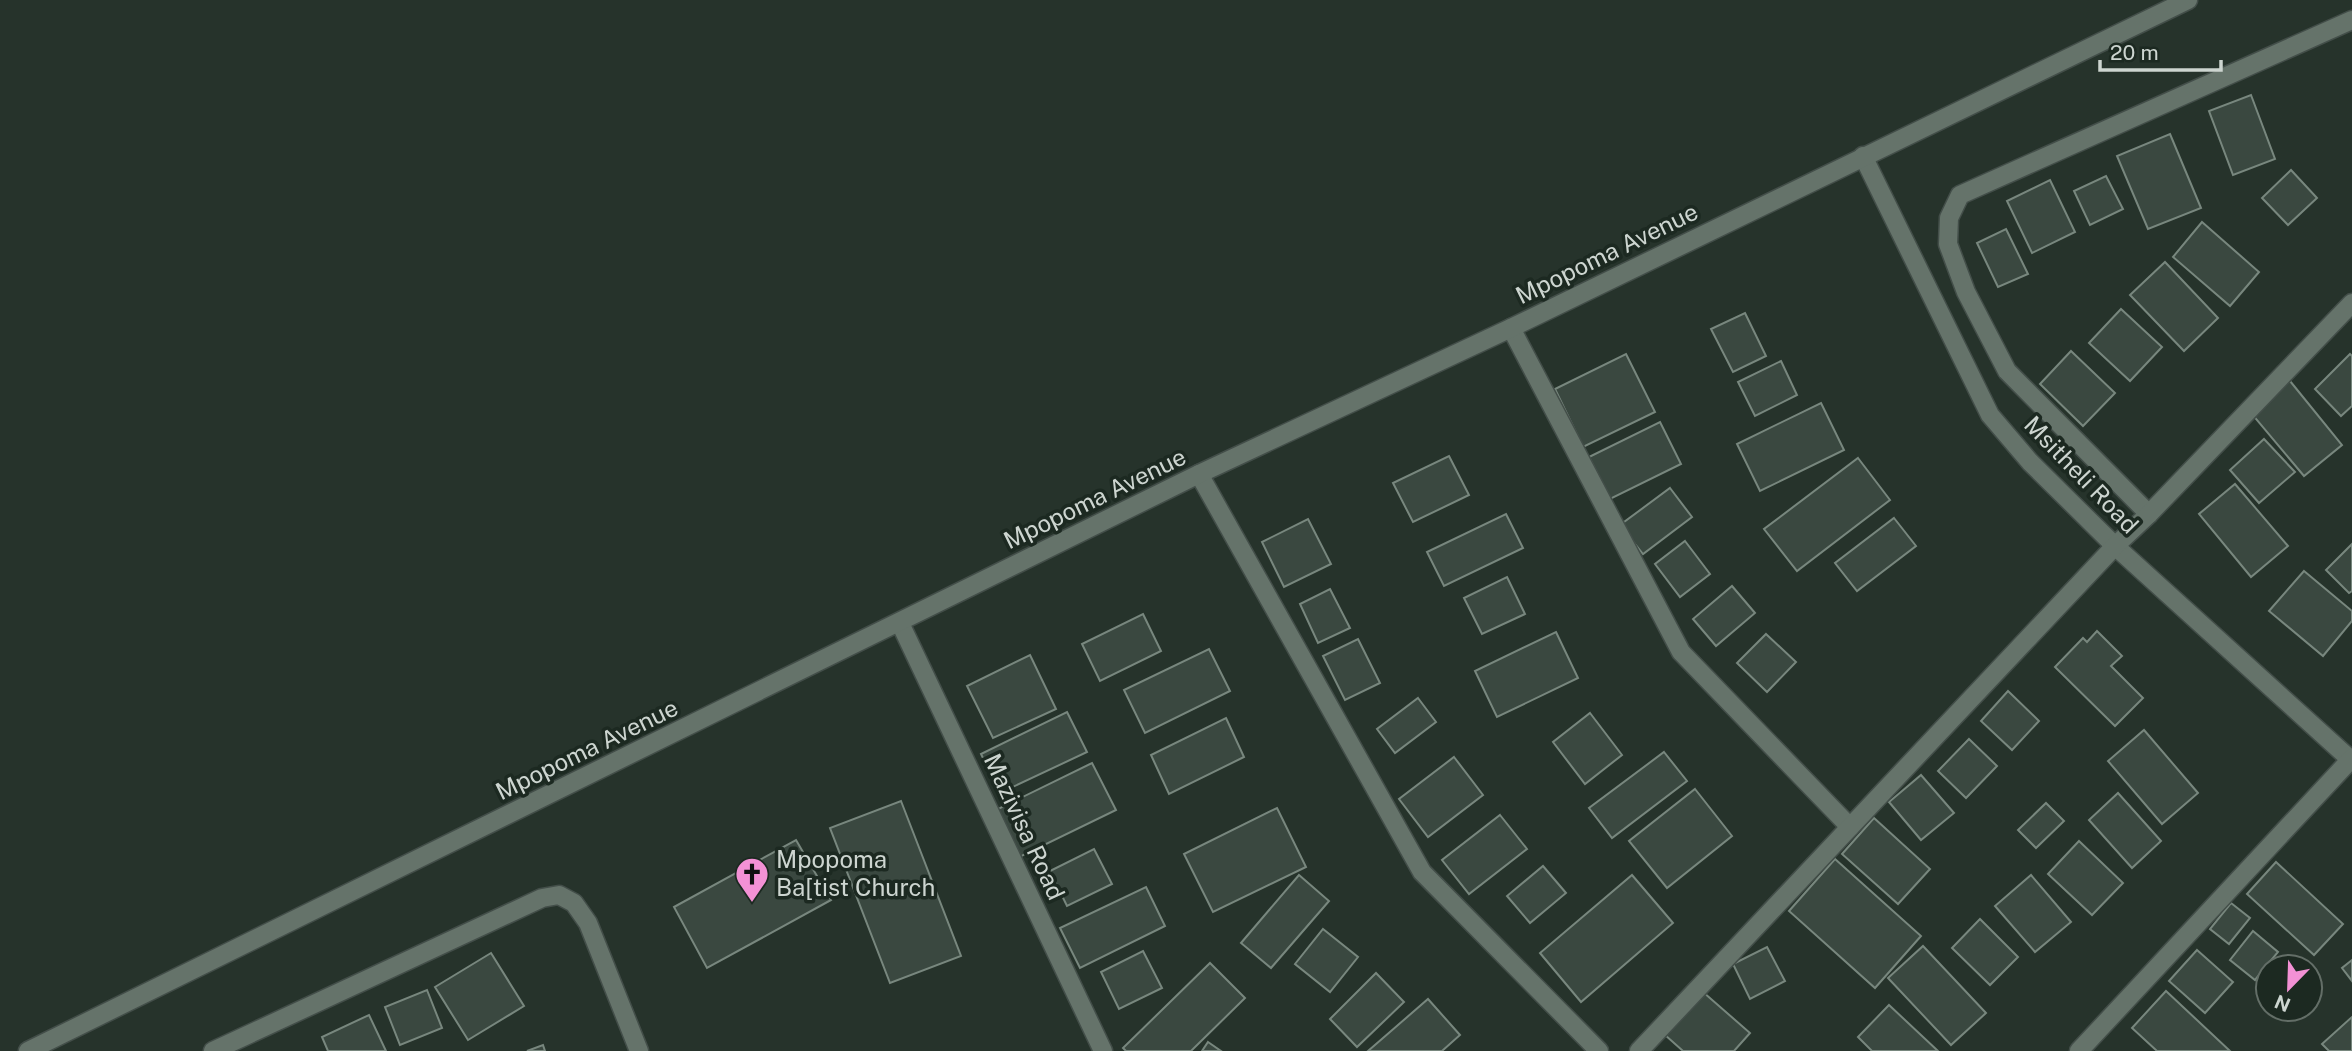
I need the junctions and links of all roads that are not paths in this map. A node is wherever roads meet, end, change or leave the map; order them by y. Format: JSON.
{"nodes":[{"id":1,"x":2188,"y":0,"type":"edge"},
{"id":2,"x":2352,"y":20,"type":"edge"},
{"id":3,"x":1863,"y":156,"type":"junction"},
{"id":4,"x":2352,"y":303,"type":"edge"},
{"id":5,"x":1511,"y":328,"type":"junction"},
{"id":6,"x":1199,"y":474,"type":"junction"},
{"id":7,"x":2149,"y":514,"type":"junction"},
{"id":8,"x":2115,"y":546,"type":"junction"},
{"id":9,"x":900,"y":623,"type":"junction"},
{"id":10,"x":2352,"y":759,"type":"edge"},
{"id":11,"x":1850,"y":827,"type":"junction"},
{"id":12,"x":28,"y":1051,"type":"edge"},
{"id":13,"x":213,"y":1051,"type":"edge"},
{"id":14,"x":639,"y":1051,"type":"edge"},
{"id":15,"x":1103,"y":1051,"type":"edge"},
{"id":16,"x":1599,"y":1051,"type":"edge"},
{"id":17,"x":1639,"y":1051,"type":"edge"},
{"id":18,"x":2079,"y":1051,"type":"edge"}],
"edges":[{"from":1,"to":3,"type":"street","name":"Mpopoma Avenue"},
{"from":2,"to":7,"type":"street"},
{"from":3,"to":5,"type":"street","name":"Mpopoma Avenue"},
{"from":3,"to":8,"type":"street","name":"Msitheli Road"},
{"from":4,"to":7,"type":"street"},
{"from":5,"to":6,"type":"street","name":"Mpopoma Avenue"},
{"from":5,"to":11,"type":"street"},
{"from":6,"to":9,"type":"street","name":"Mpopoma Avenue"},
{"from":6,"to":16,"type":"street"},
{"from":7,"to":8,"type":"street"},
{"from":8,"to":10,"type":"street","name":"Msitheli Road"},
{"from":8,"to":11,"type":"street"},
{"from":9,"to":12,"type":"street","name":"Mpopoma Avenue"},
{"from":9,"to":15,"type":"street","name":"Mazivisa Road"},
{"from":10,"to":18,"type":"street"},
{"from":11,"to":17,"type":"street"},
{"from":13,"to":14,"type":"street"}]}
